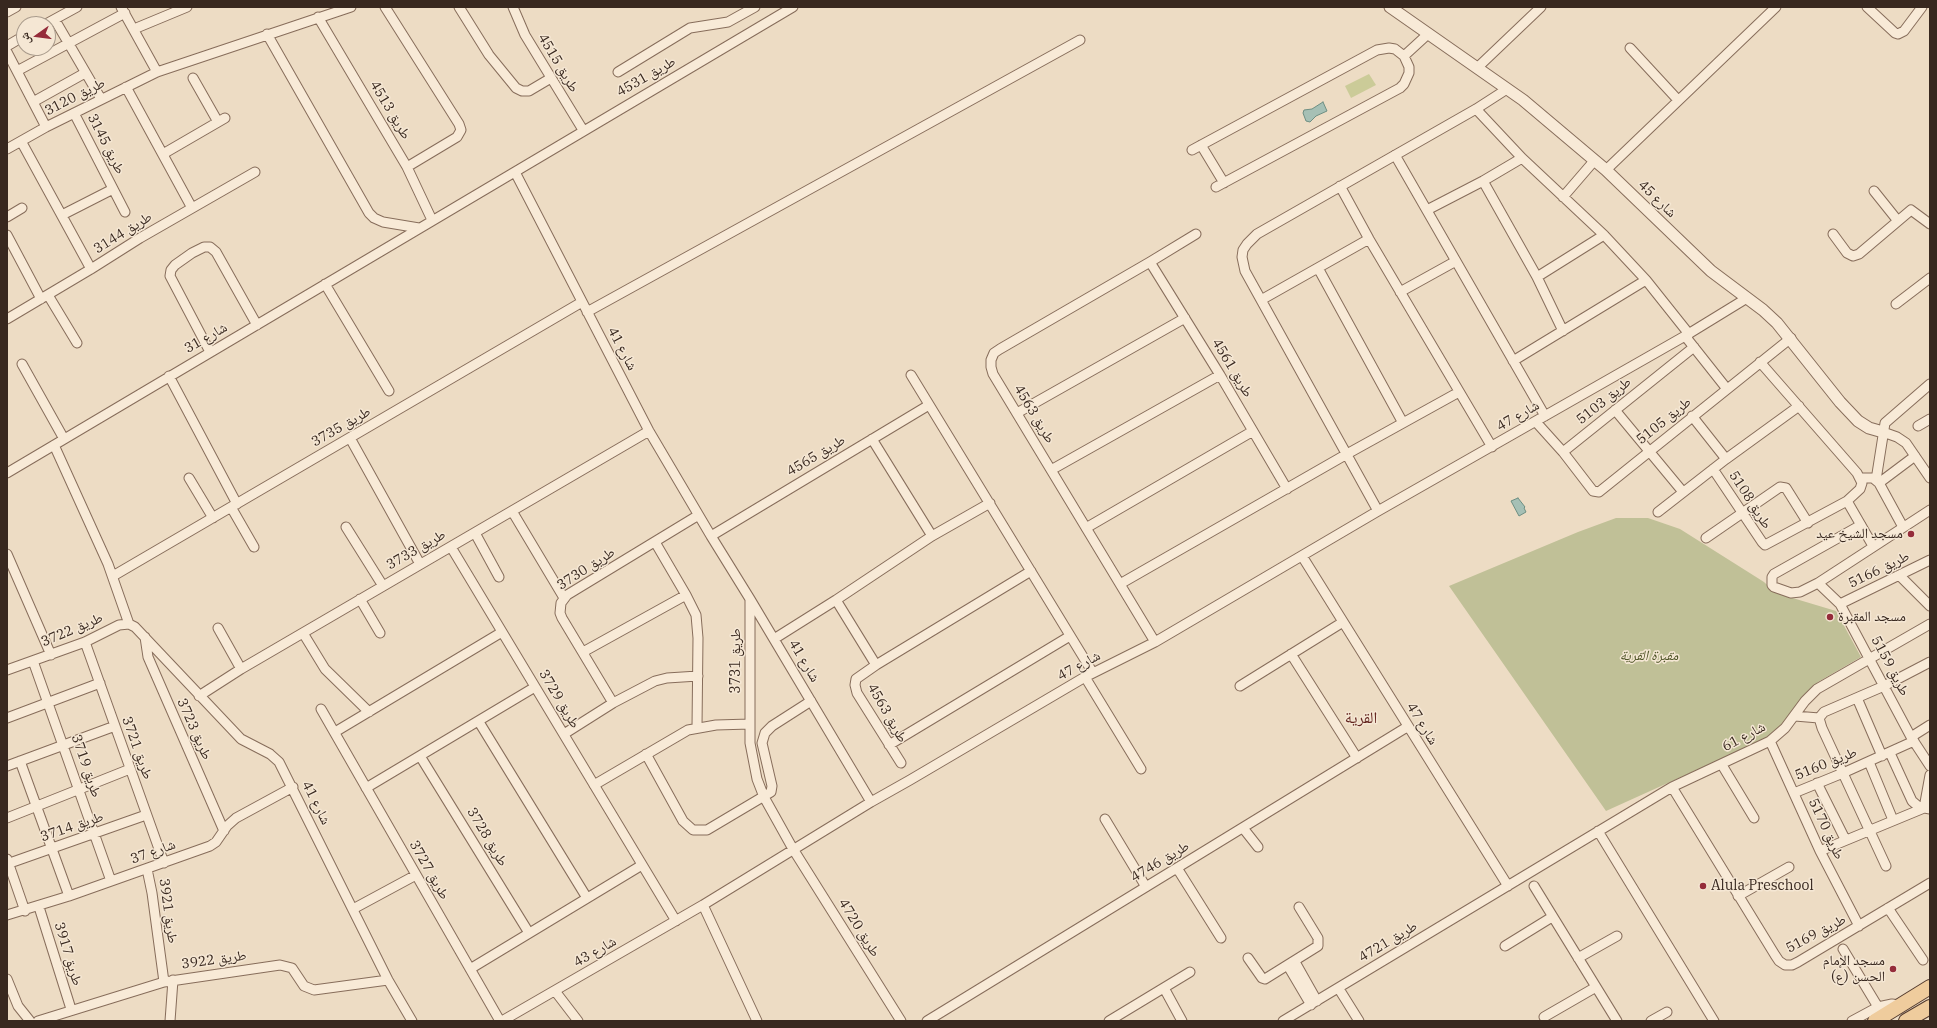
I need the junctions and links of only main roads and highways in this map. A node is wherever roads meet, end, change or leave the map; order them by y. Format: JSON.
{"nodes":[{"id":1,"x":1930,"y":987,"type":"edge"},
{"id":2,"x":1930,"y":1007,"type":"edge"},
{"id":3,"x":1876,"y":1014,"type":"edge"},
{"id":4,"x":1906,"y":1021,"type":"edge"}],
"edges":[{"from":1,"to":3,"type":"main road"},
{"from":2,"to":4,"type":"main road"}]}
